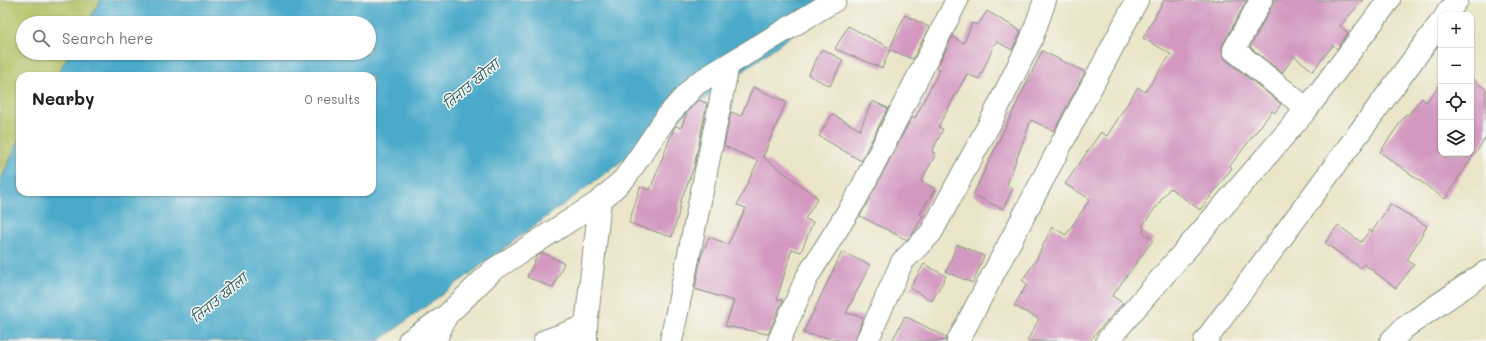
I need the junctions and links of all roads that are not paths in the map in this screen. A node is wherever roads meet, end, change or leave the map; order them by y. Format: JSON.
{"nodes":[{"id":1,"x":835,"y":0,"type":"edge"},
{"id":2,"x":957,"y":0,"type":"edge"},
{"id":3,"x":1045,"y":0,"type":"edge"},
{"id":4,"x":1137,"y":0,"type":"edge"},
{"id":5,"x":1261,"y":0,"type":"edge"},
{"id":6,"x":1390,"y":0,"type":"edge"},
{"id":7,"x":1457,"y":0,"type":"edge"},
{"id":8,"x":1448,"y":12,"type":"edge"},
{"id":9,"x":1438,"y":26,"type":"edge"},
{"id":10,"x":728,"y":65,"type":"junction"},
{"id":11,"x":1307,"y":109,"type":"junction"},
{"id":12,"x":600,"y":201,"type":"junction"},
{"id":13,"x":1486,"y":272,"type":"edge"},
{"id":14,"x":446,"y":316,"type":"junction"},
{"id":15,"x":586,"y":333,"type":"edge"},
{"id":16,"x":409,"y":341,"type":"edge"},
{"id":17,"x":435,"y":341,"type":"edge"},
{"id":18,"x":545,"y":341,"type":"edge"},
{"id":19,"x":671,"y":341,"type":"edge"},
{"id":20,"x":779,"y":341,"type":"edge"},
{"id":21,"x":867,"y":341,"type":"edge"},
{"id":22,"x":958,"y":341,"type":"edge"},
{"id":23,"x":1107,"y":341,"type":"edge"},
{"id":24,"x":1205,"y":341,"type":"edge"},
{"id":25,"x":1391,"y":341,"type":"edge"}],
"edges":[{"from":1,"to":10,"type":"street"},
{"from":2,"to":20,"type":"street"},
{"from":3,"to":21,"type":"street"},
{"from":4,"to":22,"type":"street"},
{"from":5,"to":11,"type":"street"},
{"from":6,"to":11,"type":"street"},
{"from":7,"to":8,"type":"street"},
{"from":9,"to":24,"type":"street"},
{"from":10,"to":12,"type":"street"},
{"from":10,"to":19,"type":"street"},
{"from":11,"to":23,"type":"street"},
{"from":12,"to":14,"type":"street"},
{"from":12,"to":15,"type":"street"},
{"from":13,"to":25,"type":"street"},
{"from":14,"to":16,"type":"street"},
{"from":14,"to":17,"type":"street"},
{"from":15,"to":18,"type":"street"}]}
